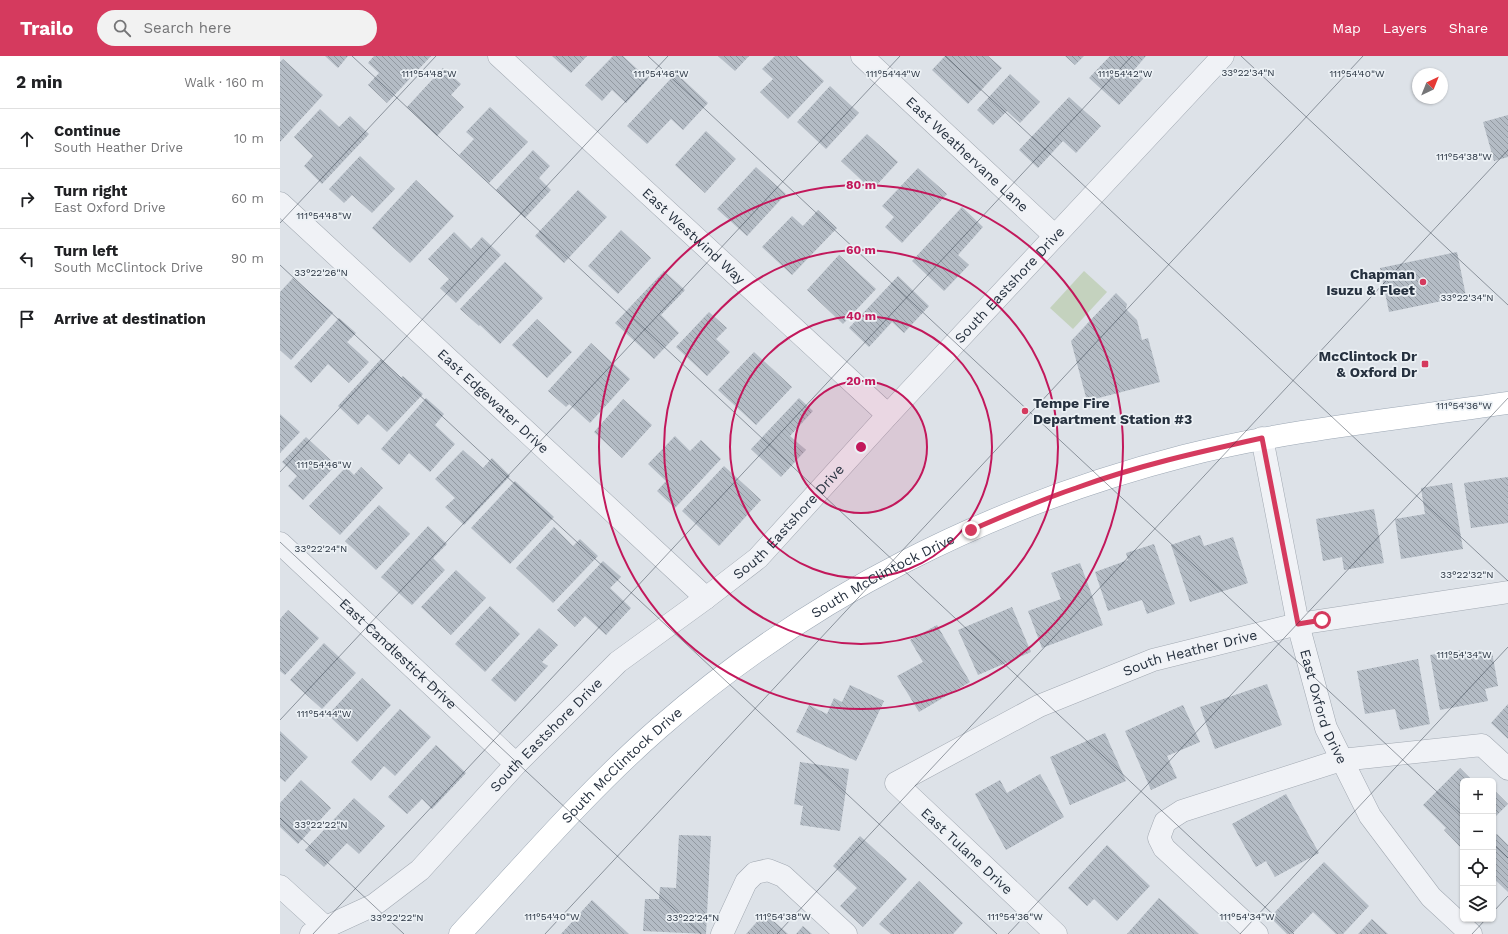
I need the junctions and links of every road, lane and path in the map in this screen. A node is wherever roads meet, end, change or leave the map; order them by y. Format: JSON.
{"nodes":[{"id":1,"x":498,"y":56,"type":"edge"},
{"id":2,"x":862,"y":56,"type":"edge"},
{"id":3,"x":1223,"y":56,"type":"edge"},
{"id":4,"x":280,"y":203,"type":"edge"},
{"id":5,"x":1055,"y":236,"type":"junction"},
{"id":6,"x":1508,"y":403,"type":"edge"},
{"id":7,"x":888,"y":415,"type":"junction"},
{"id":8,"x":1262,"y":438,"type":"junction"},
{"id":9,"x":280,"y":543,"type":"edge"},
{"id":10,"x":1508,"y":592,"type":"edge"},
{"id":11,"x":706,"y":598,"type":"junction"},
{"id":12,"x":1298,"y":624,"type":"junction"},
{"id":13,"x":1342,"y":760,"type":"junction"},
{"id":14,"x":516,"y":764,"type":"junction"},
{"id":15,"x":1508,"y":769,"type":"edge"},
{"id":16,"x":896,"y":783,"type":"joint"},
{"id":17,"x":280,"y":886,"type":"edge"},
{"id":18,"x":318,"y":931,"type":"edge"},
{"id":19,"x":460,"y":934,"type":"edge"},
{"id":20,"x":722,"y":934,"type":"edge"},
{"id":21,"x":846,"y":934,"type":"edge"},
{"id":22,"x":1056,"y":934,"type":"edge"},
{"id":23,"x":1257,"y":934,"type":"edge"},
{"id":24,"x":1471,"y":934,"type":"edge"}],
"edges":[{"from":1,"to":7,"type":"street","name":"East Westwind Way"},
{"from":2,"to":5,"type":"street","name":"East Weathervane Lane"},
{"from":3,"to":5,"type":"street","name":"South Eastshore Drive"},
{"from":4,"to":11,"type":"street","name":"East Edgewater Drive"},
{"from":5,"to":7,"type":"street","name":"South Eastshore Drive"},
{"from":6,"to":8,"type":"main road","name":"South McClintock Drive"},
{"from":7,"to":11,"type":"street","name":"South Eastshore Drive"},
{"from":8,"to":12,"type":"street","name":"East Oxford Drive"},
{"from":8,"to":19,"type":"main road","name":"South McClintock Drive"},
{"from":9,"to":14,"type":"street","name":"East Candlestick Drive"},
{"from":10,"to":12,"type":"street","name":"South Heather Drive"},
{"from":11,"to":14,"type":"street","name":"South Eastshore Drive"},
{"from":12,"to":13,"type":"street","name":"East Oxford Drive"},
{"from":12,"to":16,"type":"street","name":"South Heather Drive"},
{"from":13,"to":15,"type":"street"},
{"from":13,"to":23,"type":"street"},
{"from":13,"to":24,"type":"street","name":"East Oxford Drive"},
{"from":14,"to":18,"type":"street","name":"South Eastshore Drive"},
{"from":16,"to":22,"type":"street","name":"East Tulane Drive"},
{"from":17,"to":18,"type":"street"},
{"from":20,"to":21,"type":"street"}]}
